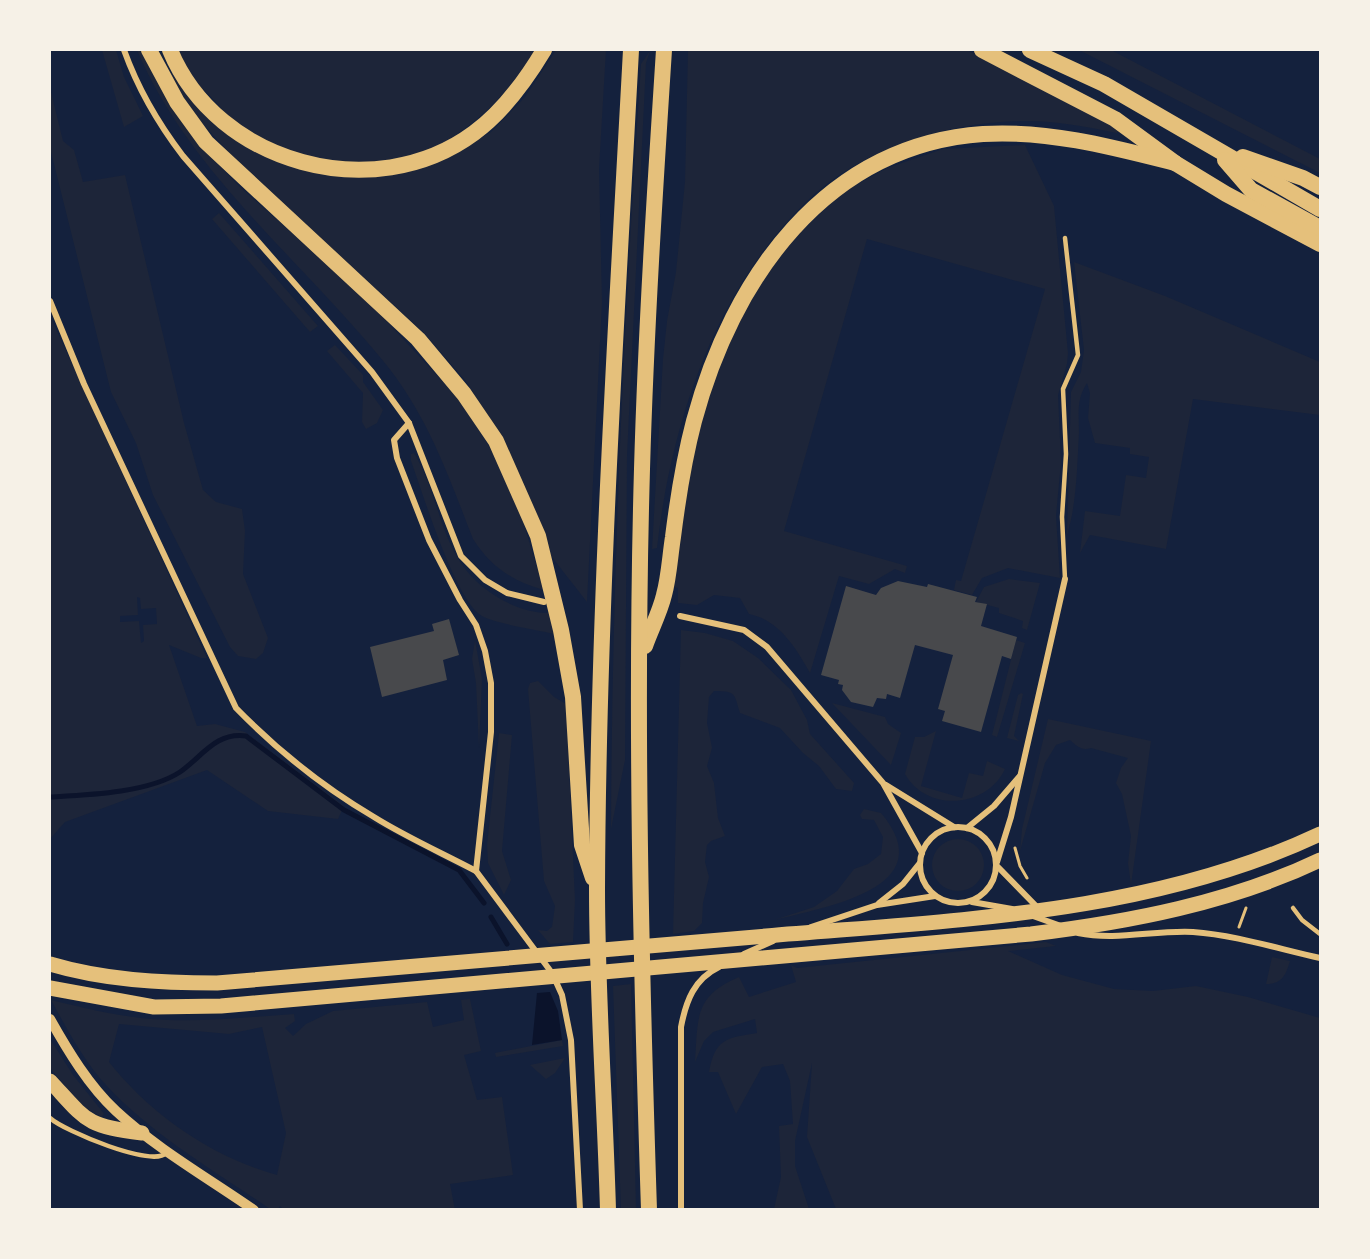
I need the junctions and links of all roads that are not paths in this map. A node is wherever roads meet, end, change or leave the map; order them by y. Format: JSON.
{"nodes":[{"id":1,"x":124,"y":50,"type":"edge"},
{"id":2,"x":149,"y":50,"type":"edge"},
{"id":3,"x":170,"y":50,"type":"edge"},
{"id":4,"x":544,"y":50,"type":"edge"},
{"id":5,"x":631,"y":50,"type":"edge"},
{"id":6,"x":664,"y":50,"type":"edge"},
{"id":7,"x":982,"y":50,"type":"edge"},
{"id":8,"x":1035,"y":50,"type":"edge"},
{"id":9,"x":1215,"y":147,"type":"junction"},
{"id":10,"x":1175,"y":163,"type":"junction"},
{"id":11,"x":1320,"y":187,"type":"edge"},
{"id":12,"x":1320,"y":209,"type":"edge"},
{"id":13,"x":1320,"y":228,"type":"edge"},
{"id":14,"x":1065,"y":238,"type":"dead end"},
{"id":15,"x":1320,"y":244,"type":"edge"},
{"id":16,"x":50,"y":301,"type":"edge"},
{"id":17,"x":408,"y":423,"type":"junction"},
{"id":18,"x":1065,"y":579,"type":"joint"},
{"id":19,"x":544,"y":602,"type":"dead end"},
{"id":20,"x":680,"y":616,"type":"dead end"},
{"id":21,"x":641,"y":658,"type":"junction"},
{"id":22,"x":1021,"y":774,"type":"junction"},
{"id":23,"x":884,"y":783,"type":"junction"},
{"id":24,"x":955,"y":827,"type":"junction"},
{"id":25,"x":967,"y":828,"type":"junction"},
{"id":26,"x":1320,"y":834,"type":"edge"},
{"id":27,"x":922,"y":853,"type":"junction"},
{"id":28,"x":1320,"y":860,"type":"edge"},
{"id":29,"x":920,"y":864,"type":"junction"},
{"id":30,"x":997,"y":864,"type":"junction"},
{"id":31,"x":476,"y":871,"type":"junction"},
{"id":32,"x":597,"y":890,"type":"junction"},
{"id":33,"x":935,"y":896,"type":"junction"},
{"id":34,"x":972,"y":902,"type":"junction"},
{"id":35,"x":877,"y":905,"type":"junction"},
{"id":36,"x":1293,"y":908,"type":"dead end"},
{"id":37,"x":1057,"y":924,"type":"junction"},
{"id":38,"x":1320,"y":934,"type":"edge"},
{"id":39,"x":1320,"y":958,"type":"edge"},
{"id":40,"x":50,"y":964,"type":"edge"},
{"id":41,"x":50,"y":988,"type":"edge"},
{"id":42,"x":50,"y":1019,"type":"edge"},
{"id":43,"x":50,"y":1080,"type":"edge"},
{"id":44,"x":50,"y":1118,"type":"edge"},
{"id":45,"x":142,"y":1133,"type":"junction"},
{"id":46,"x":168,"y":1151,"type":"junction"},
{"id":47,"x":254,"y":1209,"type":"edge"},
{"id":48,"x":580,"y":1209,"type":"edge"},
{"id":49,"x":608,"y":1209,"type":"edge"},
{"id":50,"x":648,"y":1209,"type":"edge"},
{"id":51,"x":681,"y":1209,"type":"edge"}],
"edges":[{"from":1,"to":17,"type":"street"},
{"from":2,"to":32,"type":"highway"},
{"from":3,"to":4,"type":"highway"},
{"from":5,"to":32,"type":"highway"},
{"from":6,"to":21,"type":"highway"},
{"from":7,"to":10,"type":"highway"},
{"from":8,"to":9,"type":"highway"},
{"from":9,"to":11,"type":"highway"},
{"from":9,"to":12,"type":"highway"},
{"from":9,"to":13,"type":"highway"},
{"from":10,"to":15,"type":"highway"},
{"from":10,"to":21,"type":"highway"},
{"from":14,"to":18,"type":"lane"},
{"from":16,"to":31,"type":"street"},
{"from":17,"to":19,"type":"street"},
{"from":17,"to":31,"type":"street"},
{"from":18,"to":22,"type":"street"},
{"from":20,"to":23,"type":"street"},
{"from":21,"to":50,"type":"highway"},
{"from":22,"to":25,"type":"street"},
{"from":22,"to":30,"type":"street"},
{"from":23,"to":24,"type":"street"},
{"from":23,"to":27,"type":"street"},
{"from":24,"to":25,"type":"street"},
{"from":24,"to":27,"type":"street"},
{"from":25,"to":30,"type":"street"},
{"from":26,"to":40,"type":"highway"},
{"from":27,"to":29,"type":"street"},
{"from":28,"to":41,"type":"highway"},
{"from":29,"to":33,"type":"street"},
{"from":29,"to":35,"type":"street"},
{"from":30,"to":34,"type":"street"},
{"from":30,"to":37,"type":"street"},
{"from":31,"to":48,"type":"street"},
{"from":32,"to":49,"type":"highway"},
{"from":33,"to":34,"type":"street"},
{"from":33,"to":35,"type":"street"},
{"from":34,"to":37,"type":"street"},
{"from":35,"to":51,"type":"street"},
{"from":36,"to":38,"type":"lane"},
{"from":37,"to":39,"type":"street"},
{"from":42,"to":45,"type":"street"},
{"from":43,"to":45,"type":"highway"},
{"from":44,"to":46,"type":"lane"},
{"from":45,"to":46,"type":"street"},
{"from":46,"to":47,"type":"street"}]}
